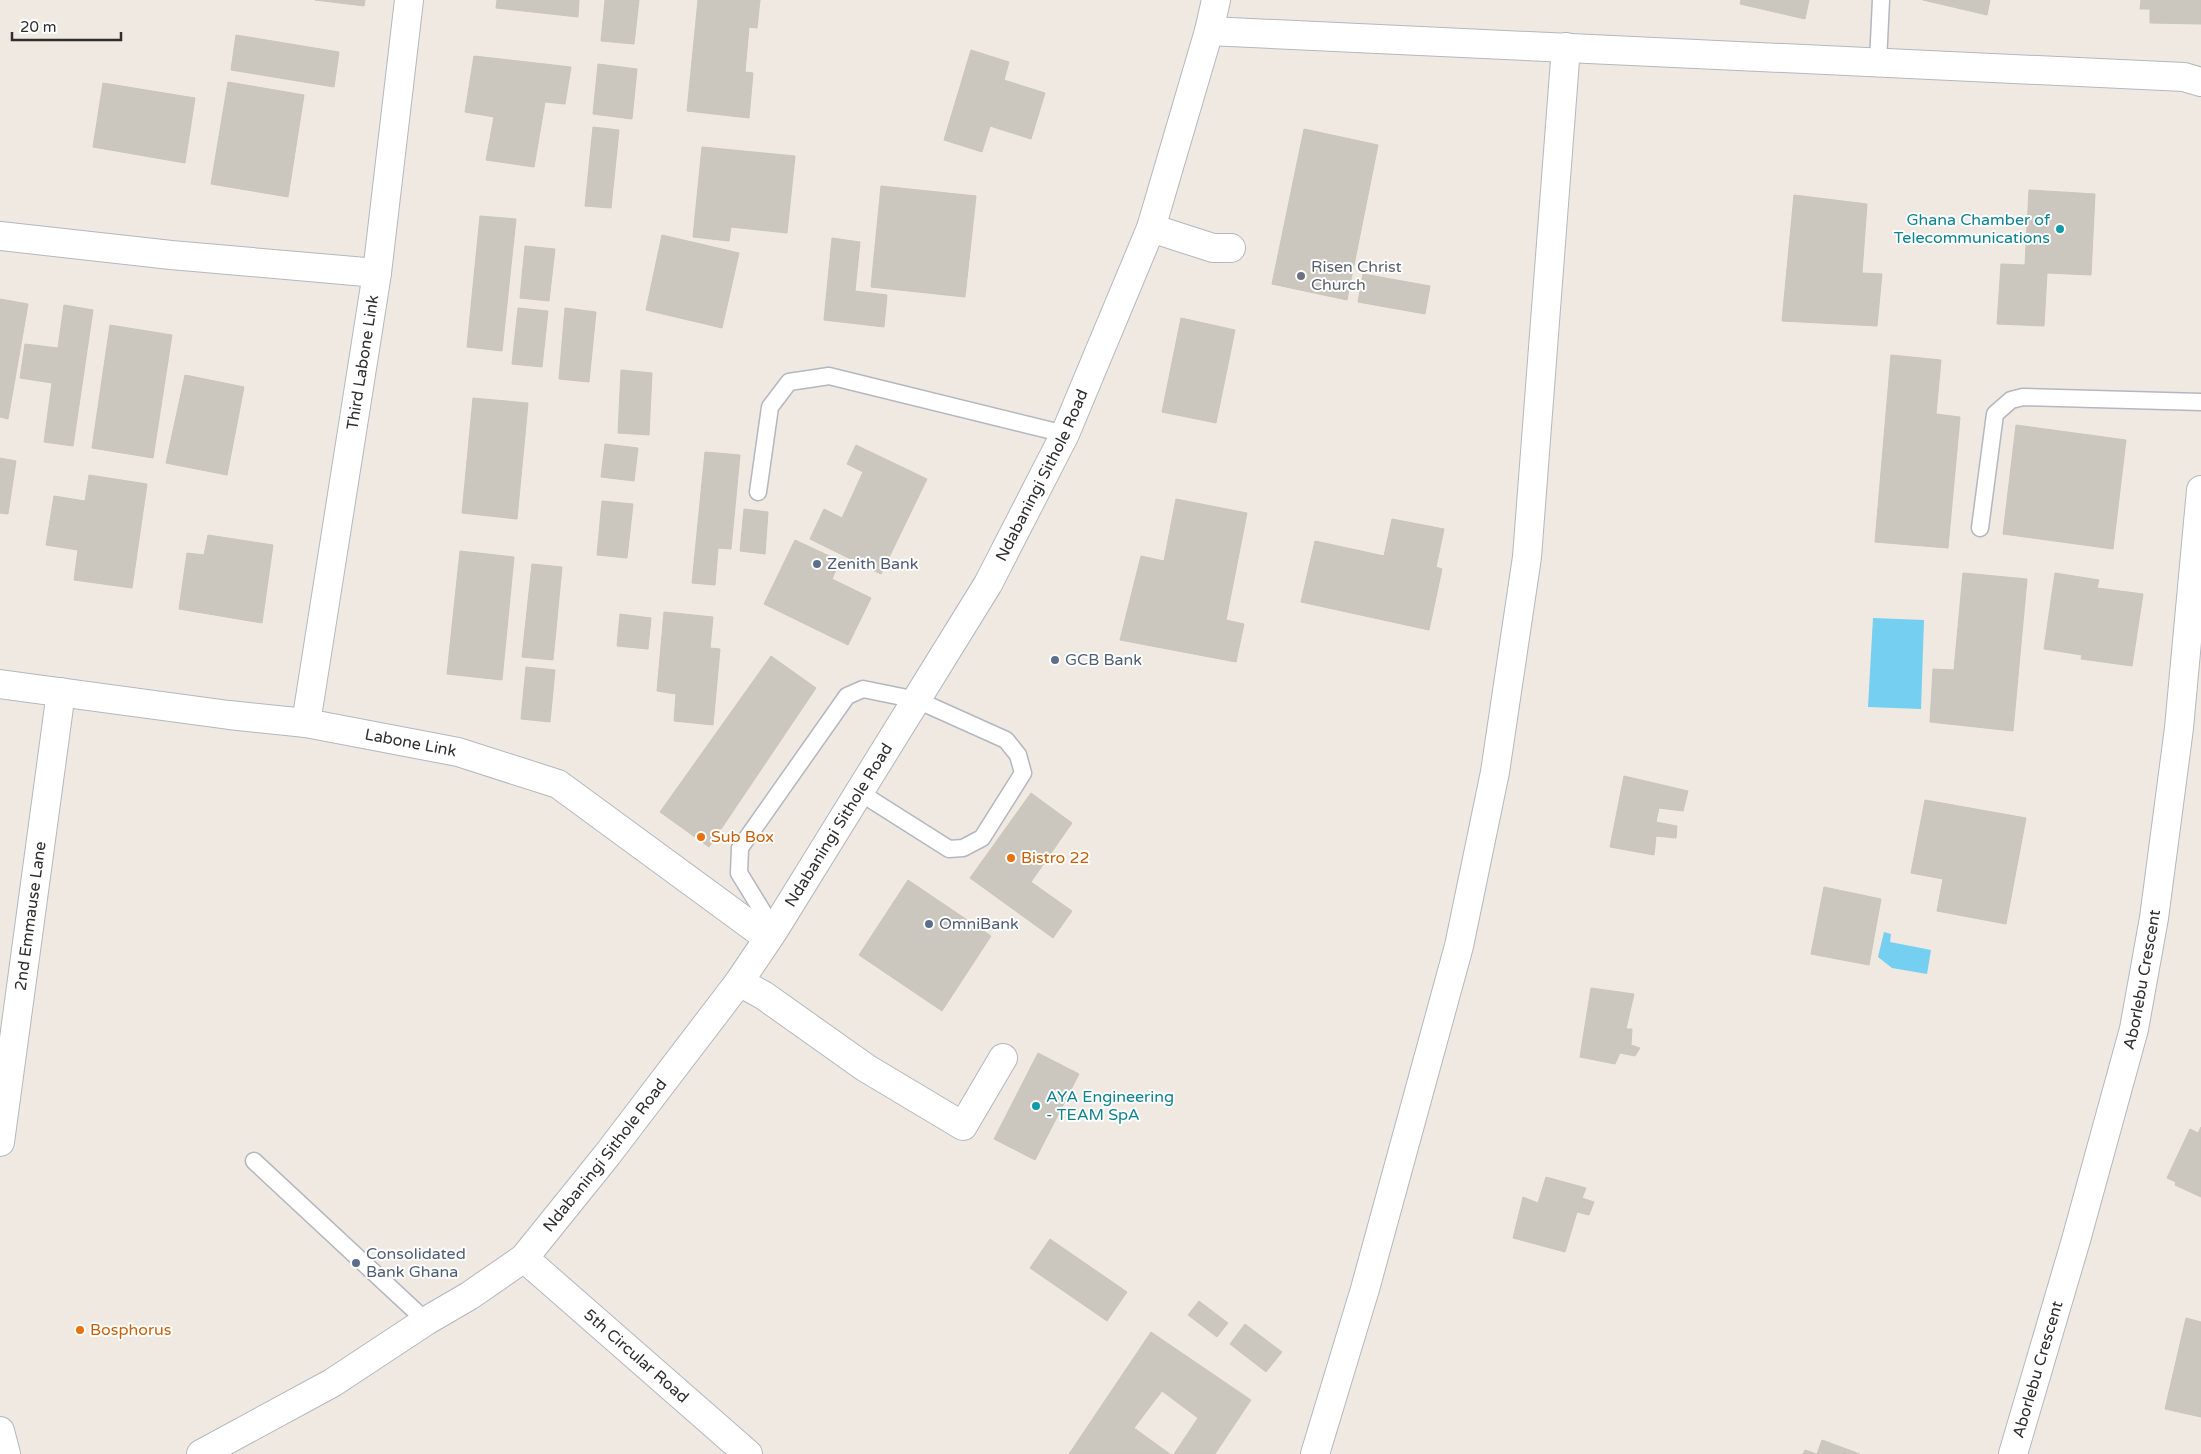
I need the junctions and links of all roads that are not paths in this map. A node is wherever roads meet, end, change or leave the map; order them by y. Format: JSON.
{"nodes":[{"id":1,"x":408,"y":0,"type":"edge"},
{"id":2,"x":1216,"y":0,"type":"edge"},
{"id":3,"x":1881,"y":0,"type":"edge"},
{"id":4,"x":1209,"y":31,"type":"junction"},
{"id":5,"x":1566,"y":47,"type":"junction"},
{"id":6,"x":1878,"y":62,"type":"junction"},
{"id":7,"x":2201,"y":82,"type":"edge"},
{"id":8,"x":1151,"y":228,"type":"junction"},
{"id":9,"x":0,"y":236,"type":"edge"},
{"id":10,"x":1231,"y":248,"type":"dead end"},
{"id":11,"x":377,"y":273,"type":"junction"},
{"id":12,"x":2201,"y":402,"type":"edge"},
{"id":13,"x":1065,"y":434,"type":"junction"},
{"id":14,"x":2201,"y":490,"type":"edge"},
{"id":15,"x":758,"y":492,"type":"dead end"},
{"id":16,"x":1980,"y":528,"type":"dead end"},
{"id":17,"x":0,"y":684,"type":"edge"},
{"id":18,"x":61,"y":692,"type":"junction"},
{"id":19,"x":917,"y":700,"type":"junction"},
{"id":20,"x":306,"y":723,"type":"junction"},
{"id":21,"x":859,"y":792,"type":"junction"},
{"id":22,"x":771,"y":934,"type":"junction"},
{"id":23,"x":739,"y":982,"type":"junction"},
{"id":24,"x":1003,"y":1058,"type":"dead end"},
{"id":25,"x":0,"y":1142,"type":"edge"},
{"id":26,"x":254,"y":1161,"type":"dead end"},
{"id":27,"x":524,"y":1258,"type":"junction"},
{"id":28,"x":426,"y":1322,"type":"junction"},
{"id":29,"x":0,"y":1431,"type":"edge"},
{"id":30,"x":6,"y":1454,"type":"edge"},
{"id":31,"x":201,"y":1454,"type":"edge"},
{"id":32,"x":748,"y":1454,"type":"edge"},
{"id":33,"x":1315,"y":1454,"type":"edge"},
{"id":34,"x":2013,"y":1454,"type":"edge"}],
"edges":[{"from":1,"to":11,"type":"street","name":"Third Labone Link"},
{"from":2,"to":4,"type":"street","name":"Ndabaningi Sithole Road"},
{"from":3,"to":6,"type":"lane"},
{"from":4,"to":5,"type":"street"},
{"from":4,"to":8,"type":"street","name":"Ndabaningi Sithole Road"},
{"from":5,"to":6,"type":"street"},
{"from":5,"to":33,"type":"street"},
{"from":6,"to":7,"type":"street"},
{"from":8,"to":10,"type":"street"},
{"from":8,"to":13,"type":"street","name":"Ndabaningi Sithole Road"},
{"from":9,"to":11,"type":"street"},
{"from":11,"to":20,"type":"street","name":"Third Labone Link"},
{"from":12,"to":16,"type":"lane"},
{"from":13,"to":15,"type":"lane"},
{"from":13,"to":19,"type":"street","name":"Ndabaningi Sithole Road"},
{"from":14,"to":34,"type":"street","name":"Aborlebu Crescent"},
{"from":17,"to":18,"type":"street","name":"Labone Link"},
{"from":18,"to":20,"type":"street","name":"Labone Link"},
{"from":18,"to":25,"type":"street","name":"2nd Emmause Lane"},
{"from":19,"to":21,"type":"street","name":"Ndabaningi Sithole Road"},
{"from":19,"to":21,"type":"lane"},
{"from":19,"to":22,"type":"lane"},
{"from":20,"to":22,"type":"street","name":"Labone Link"},
{"from":21,"to":22,"type":"street","name":"Ndabaningi Sithole Road"},
{"from":22,"to":23,"type":"street","name":"Ndabaningi Sithole Road"},
{"from":23,"to":24,"type":"street"},
{"from":23,"to":27,"type":"street","name":"Ndabaningi Sithole Road"},
{"from":26,"to":28,"type":"lane"},
{"from":27,"to":28,"type":"street","name":"Ndabaningi Sithole Road"},
{"from":27,"to":32,"type":"street","name":"5th Circular Road"},
{"from":28,"to":31,"type":"street","name":"Ndabaningi Sithole Road"},
{"from":29,"to":30,"type":"street"}]}
